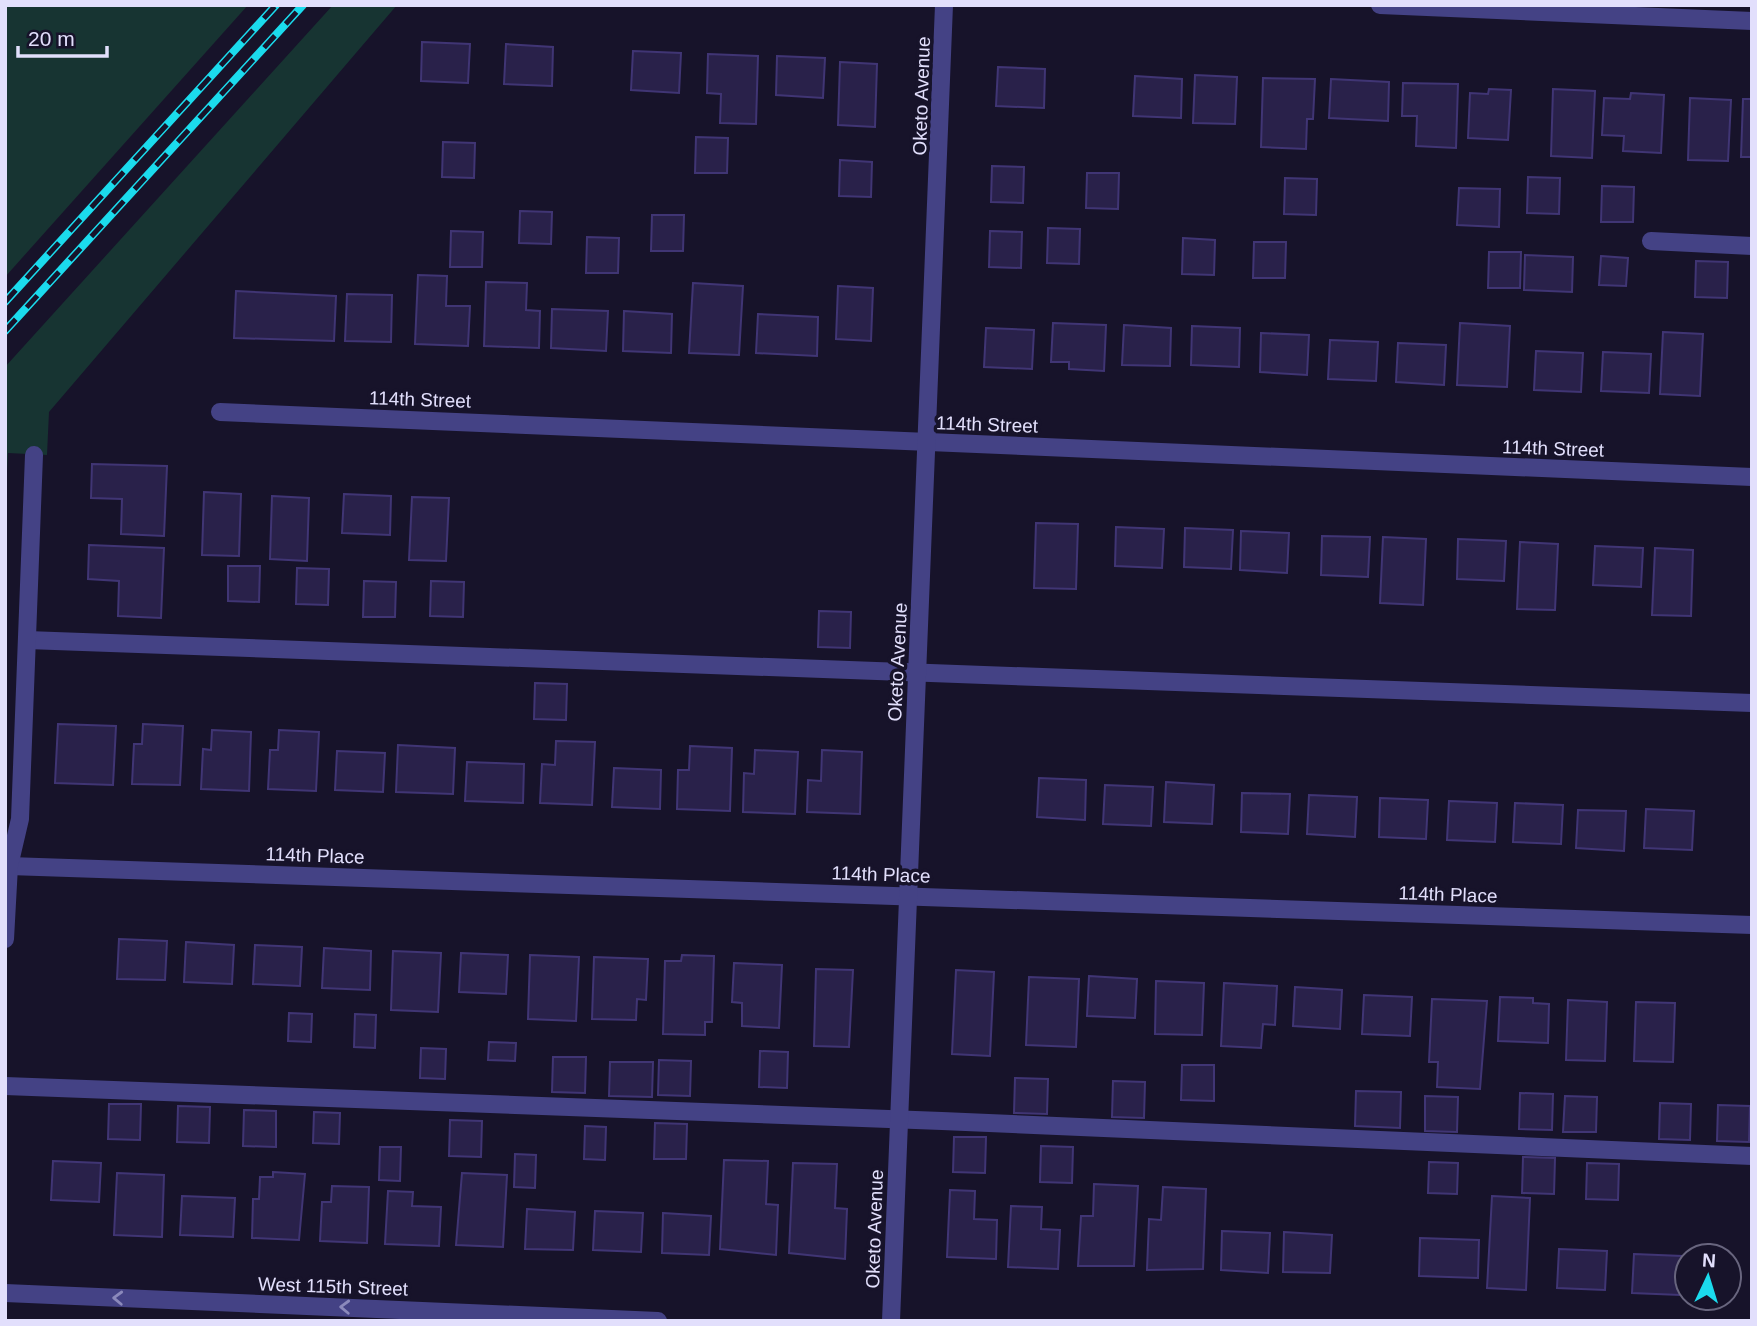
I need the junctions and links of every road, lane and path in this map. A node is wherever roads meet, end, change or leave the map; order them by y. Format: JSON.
{"nodes":[{"id":1,"x":944,"y":5,"type":"edge"},
{"id":2,"x":1380,"y":5,"type":"edge"},
{"id":3,"x":1752,"y":21,"type":"edge"},
{"id":4,"x":1651,"y":241,"type":"dead end"},
{"id":5,"x":1752,"y":246,"type":"edge"},
{"id":6,"x":220,"y":412,"type":"dead end"},
{"id":7,"x":929,"y":442,"type":"junction"},
{"id":8,"x":34,"y":455,"type":"dead end"},
{"id":9,"x":1752,"y":477,"type":"edge"},
{"id":10,"x":27,"y":640,"type":"junction"},
{"id":11,"x":918,"y":672,"type":"junction"},
{"id":12,"x":1752,"y":703,"type":"edge"},
{"id":13,"x":9,"y":866,"type":"junction"},
{"id":14,"x":908,"y":896,"type":"junction"},
{"id":15,"x":1752,"y":926,"type":"edge"},
{"id":16,"x":5,"y":939,"type":"edge"},
{"id":17,"x":5,"y":1086,"type":"edge"},
{"id":18,"x":899,"y":1120,"type":"junction"},
{"id":19,"x":1752,"y":1156,"type":"edge"},
{"id":20,"x":5,"y":1293,"type":"edge"},
{"id":21,"x":658,"y":1321,"type":"edge"},
{"id":22,"x":891,"y":1321,"type":"edge"}],
"edges":[{"from":1,"to":7,"type":"street","name":"Oketo Avenue"},
{"from":2,"to":3,"type":"street"},
{"from":4,"to":5,"type":"street"},
{"from":6,"to":7,"type":"street","name":"114th Street"},
{"from":7,"to":9,"type":"street","name":"114th Street"},
{"from":7,"to":11,"type":"street","name":"Oketo Avenue"},
{"from":8,"to":10,"type":"street"},
{"from":10,"to":11,"type":"street"},
{"from":10,"to":13,"type":"street"},
{"from":11,"to":12,"type":"street"},
{"from":11,"to":14,"type":"street","name":"Oketo Avenue"},
{"from":13,"to":14,"type":"street","name":"114th Place"},
{"from":13,"to":16,"type":"street"},
{"from":14,"to":15,"type":"street","name":"114th Place"},
{"from":14,"to":18,"type":"street","name":"Oketo Avenue"},
{"from":17,"to":18,"type":"street"},
{"from":18,"to":19,"type":"street"},
{"from":18,"to":22,"type":"street","name":"Oketo Avenue"},
{"from":21,"to":20,"type":"street","name":"West 115th Street","one_way":true}]}
